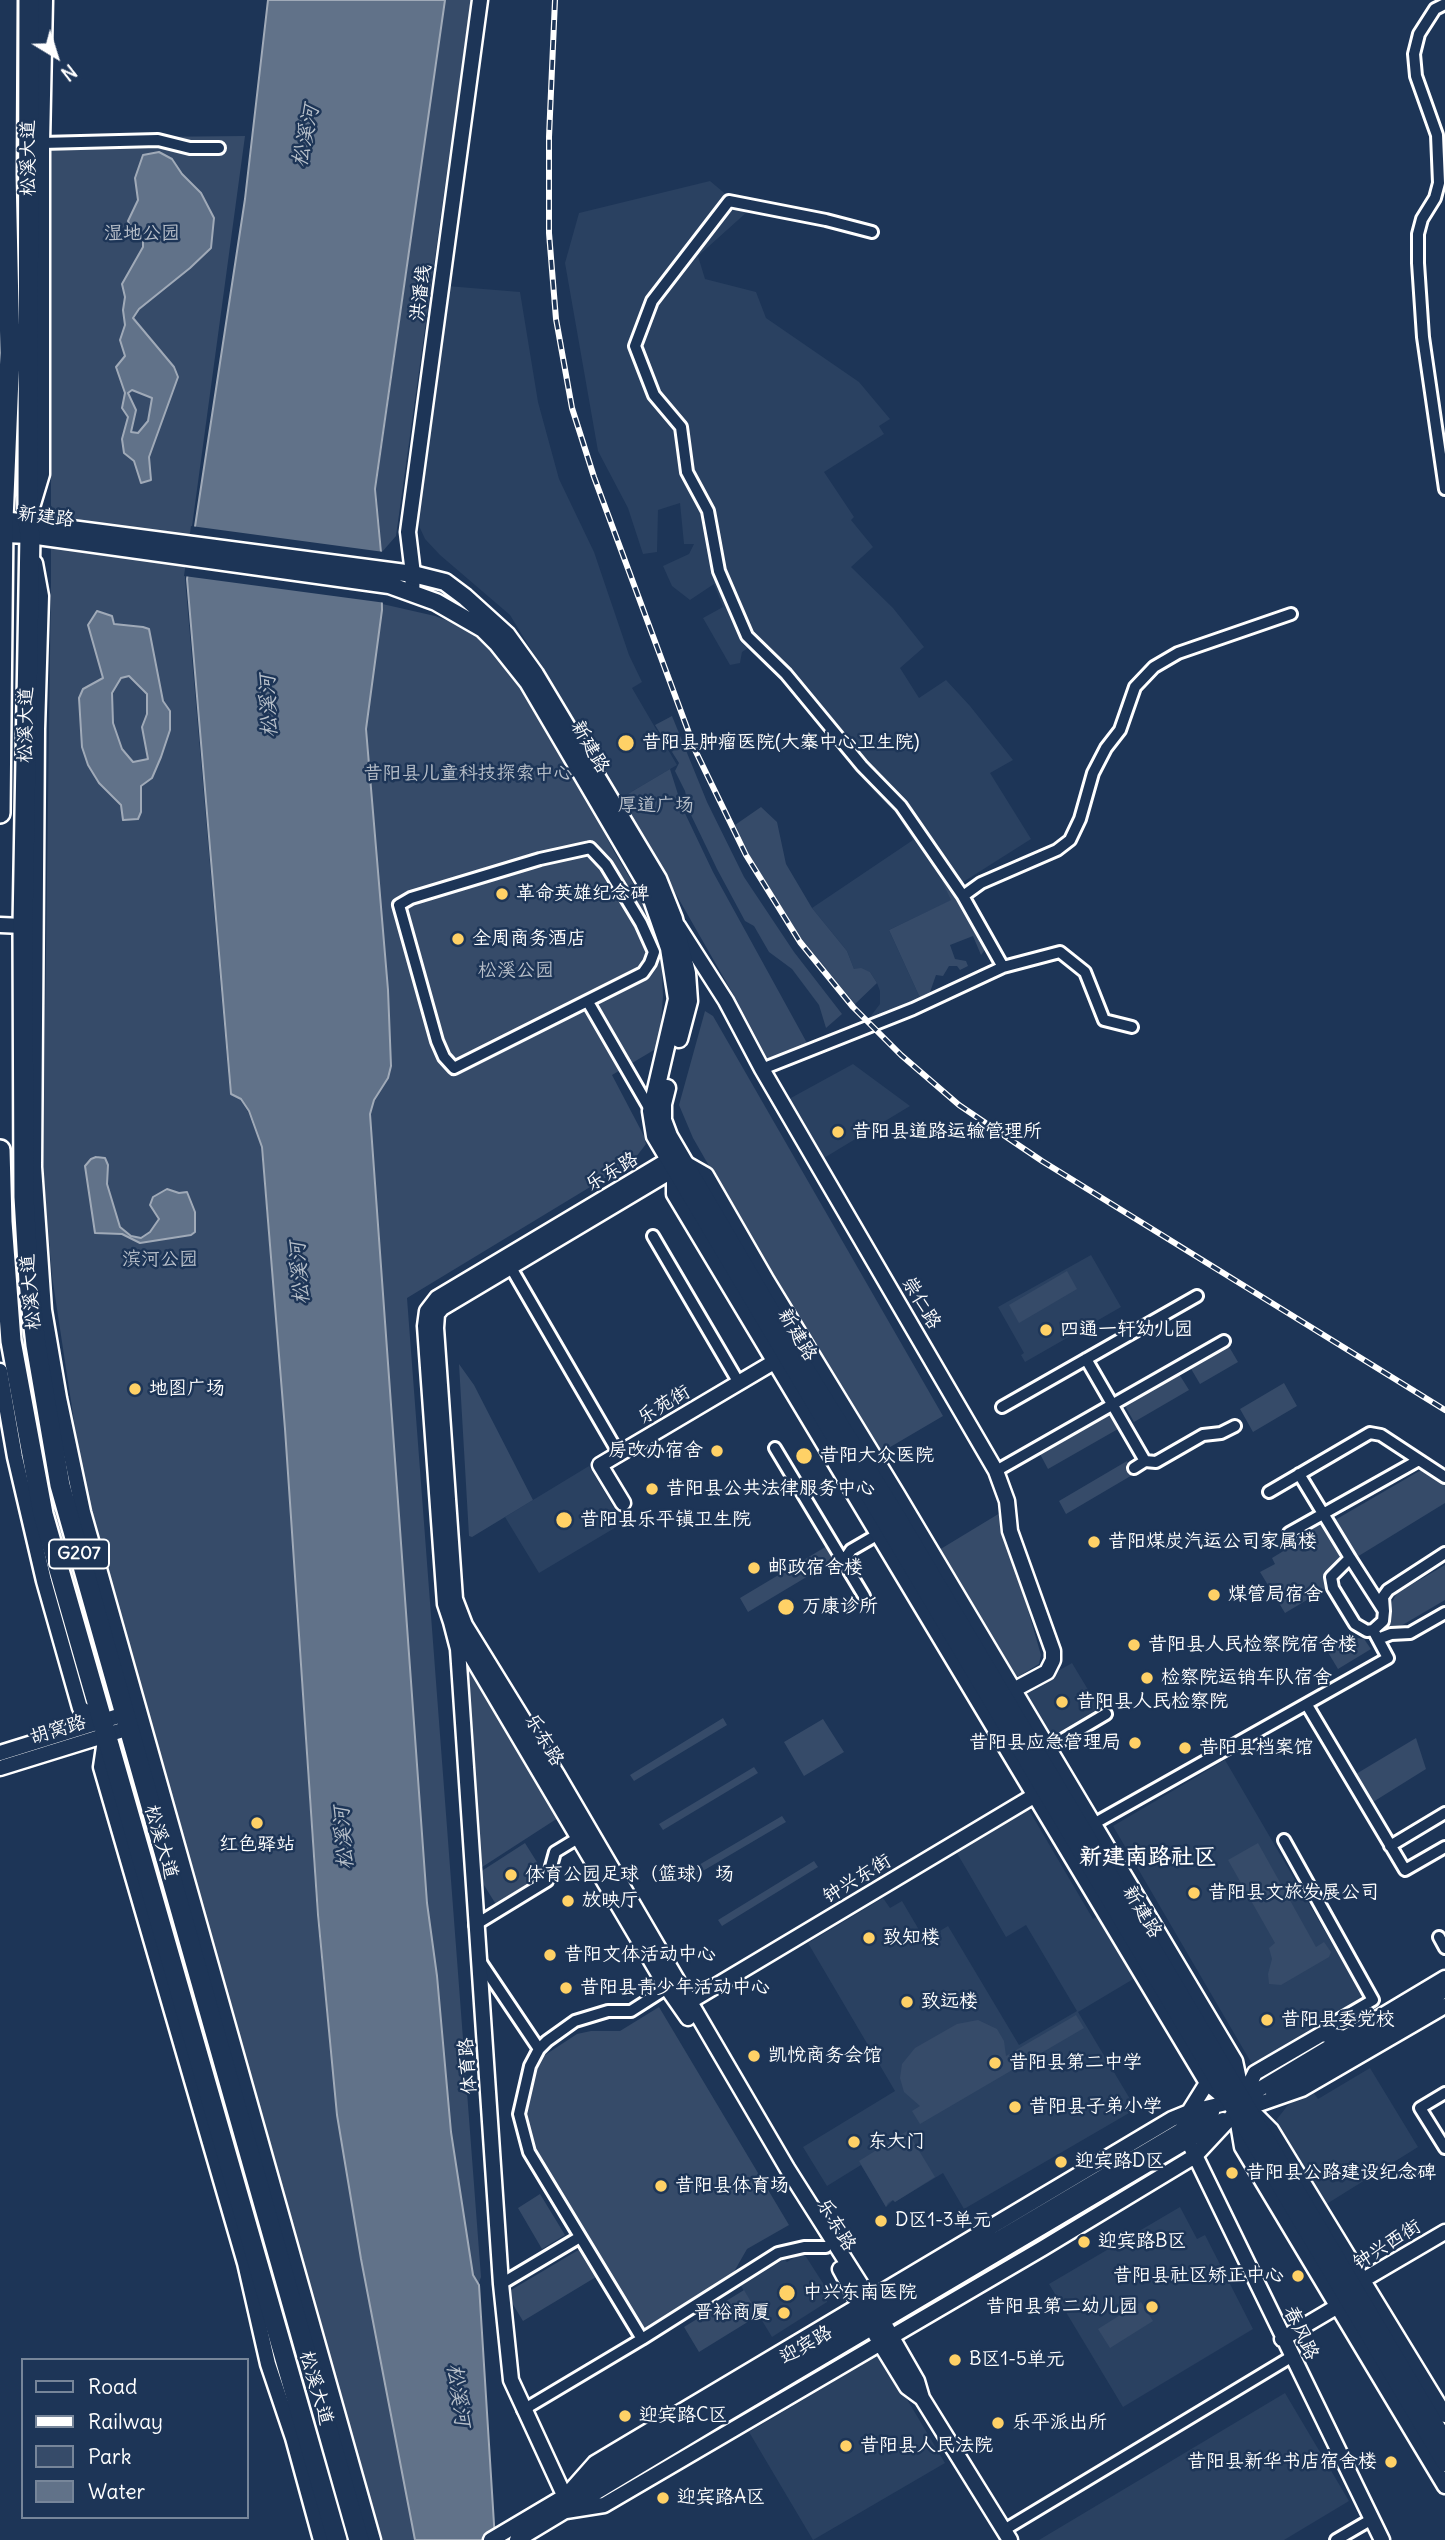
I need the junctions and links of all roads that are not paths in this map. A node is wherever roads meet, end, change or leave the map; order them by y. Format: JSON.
{"nodes":[{"id":1,"x":8,"y":0,"type":"edge"},
{"id":2,"x":29,"y":0,"type":"edge"},
{"id":3,"x":45,"y":0,"type":"edge"},
{"id":4,"x":480,"y":0,"type":"edge"},
{"id":5,"x":1445,"y":4,"type":"edge"},
{"id":6,"x":42,"y":143,"type":"junction"},
{"id":7,"x":219,"y":148,"type":"dead end"},
{"id":8,"x":872,"y":232,"type":"dead end"},
{"id":9,"x":5,"y":355,"type":"edge"},
{"id":10,"x":1445,"y":489,"type":"edge"},
{"id":11,"x":3,"y":527,"type":"junction"},
{"id":12,"x":29,"y":528,"type":"junction"},
{"id":13,"x":413,"y":574,"type":"junction"},
{"id":14,"x":1,"y":575,"type":"edge"},
{"id":15,"x":389,"y":578,"type":"junction"},
{"id":16,"x":412,"y":592,"type":"junction"},
{"id":17,"x":1291,"y":614,"type":"dead end"},
{"id":18,"x":0,"y":813,"type":"edge"},
{"id":19,"x":963,"y":896,"type":"junction"},
{"id":20,"x":674,"y":919,"type":"junction"},
{"id":21,"x":0,"y":925,"type":"edge"},
{"id":22,"x":23,"y":926,"type":"junction"},
{"id":23,"x":1003,"y":967,"type":"junction"},
{"id":24,"x":588,"y":1002,"type":"junction"},
{"id":25,"x":1132,"y":1027,"type":"dead end"},
{"id":26,"x":762,"y":1069,"type":"junction"},
{"id":27,"x":651,"y":1111,"type":"junction"},
{"id":28,"x":0,"y":1150,"type":"edge"},
{"id":29,"x":677,"y":1161,"type":"junction"},
{"id":30,"x":653,"y":1236,"type":"dead end"},
{"id":31,"x":26,"y":1237,"type":"junction"},
{"id":32,"x":2,"y":1238,"type":"edge"},
{"id":33,"x":510,"y":1266,"type":"junction"},
{"id":34,"x":1197,"y":1296,"type":"dead end"},
{"id":35,"x":1224,"y":1341,"type":"dead end"},
{"id":36,"x":780,"y":1359,"type":"junction"},
{"id":37,"x":1086,"y":1359,"type":"junction"},
{"id":38,"x":0,"y":1371,"type":"edge"},
{"id":39,"x":739,"y":1383,"type":"junction"},
{"id":40,"x":1112,"y":1404,"type":"junction"},
{"id":41,"x":1002,"y":1407,"type":"dead end"},
{"id":42,"x":1235,"y":1426,"type":"dead end"},
{"id":43,"x":775,"y":1448,"type":"dead end"},
{"id":44,"x":619,"y":1454,"type":"junction"},
{"id":45,"x":1419,"y":1460,"type":"junction"},
{"id":46,"x":1145,"y":1461,"type":"junction"},
{"id":47,"x":1134,"y":1468,"type":"dead end"},
{"id":48,"x":996,"y":1471,"type":"junction"},
{"id":49,"x":1299,"y":1474,"type":"junction"},
{"id":50,"x":1445,"y":1477,"type":"edge"},
{"id":51,"x":1269,"y":1492,"type":"dead end"},
{"id":52,"x":623,"y":1503,"type":"dead end"},
{"id":53,"x":1323,"y":1514,"type":"junction"},
{"id":54,"x":884,"y":1530,"type":"junction"},
{"id":55,"x":1289,"y":1534,"type":"dead end"},
{"id":56,"x":1445,"y":1553,"type":"edge"},
{"id":57,"x":1350,"y":1559,"type":"junction"},
{"id":58,"x":843,"y":1562,"type":"junction"},
{"id":59,"x":864,"y":1596,"type":"dead end"},
{"id":60,"x":1384,"y":1611,"type":"junction"},
{"id":61,"x":1445,"y":1613,"type":"edge"},
{"id":62,"x":451,"y":1622,"type":"junction"},
{"id":63,"x":1376,"y":1635,"type":"junction"},
{"id":64,"x":1003,"y":1696,"type":"junction"},
{"id":65,"x":1307,"y":1705,"type":"junction"},
{"id":66,"x":1106,"y":1714,"type":"dead end"},
{"id":67,"x":127,"y":1721,"type":"junction"},
{"id":68,"x":104,"y":1728,"type":"junction"},
{"id":69,"x":0,"y":1753,"type":"edge"},
{"id":70,"x":1046,"y":1755,"type":"junction"},
{"id":71,"x":0,"y":1768,"type":"edge"},
{"id":72,"x":1039,"y":1792,"type":"junction"},
{"id":73,"x":1445,"y":1813,"type":"edge"},
{"id":74,"x":1090,"y":1829,"type":"junction"},
{"id":75,"x":578,"y":1838,"type":"junction"},
{"id":76,"x":1284,"y":1840,"type":"dead end"},
{"id":77,"x":1390,"y":1846,"type":"junction"},
{"id":78,"x":1445,"y":1847,"type":"edge"},
{"id":79,"x":475,"y":1925,"type":"junction"},
{"id":80,"x":1439,"y":1937,"type":"dead end"},
{"id":81,"x":1445,"y":1948,"type":"edge"},
{"id":82,"x":479,"y":1959,"type":"junction"},
{"id":83,"x":204,"y":1970,"type":"junction"},
{"id":84,"x":667,"y":1988,"type":"junction"},
{"id":85,"x":1443,"y":1991,"type":"edge"},
{"id":86,"x":688,"y":2002,"type":"junction"},
{"id":87,"x":1322,"y":2034,"type":"junction"},
{"id":88,"x":1345,"y":2038,"type":"junction"},
{"id":89,"x":539,"y":2049,"type":"junction"},
{"id":90,"x":1280,"y":2058,"type":"junction"},
{"id":91,"x":1288,"y":2072,"type":"junction"},
{"id":92,"x":1207,"y":2083,"type":"junction"},
{"id":93,"x":1445,"y":2093,"type":"edge"},
{"id":94,"x":1239,"y":2105,"type":"junction"},
{"id":95,"x":1189,"y":2112,"type":"junction"},
{"id":96,"x":1182,"y":2137,"type":"junction"},
{"id":97,"x":1445,"y":2148,"type":"edge"},
{"id":98,"x":1195,"y":2156,"type":"junction"},
{"id":99,"x":1029,"y":2220,"type":"junction"},
{"id":100,"x":1445,"y":2232,"type":"edge"},
{"id":101,"x":580,"y":2237,"type":"junction"},
{"id":102,"x":826,"y":2247,"type":"junction"},
{"id":103,"x":1043,"y":2248,"type":"junction"},
{"id":104,"x":501,"y":2284,"type":"junction"},
{"id":105,"x":1350,"y":2293,"type":"junction"},
{"id":106,"x":871,"y":2314,"type":"junction"},
{"id":107,"x":642,"y":2339,"type":"junction"},
{"id":108,"x":1282,"y":2339,"type":"junction"},
{"id":109,"x":885,"y":2340,"type":"junction"},
{"id":110,"x":1291,"y":2357,"type":"junction"},
{"id":111,"x":720,"y":2403,"type":"junction"},
{"id":112,"x":523,"y":2410,"type":"junction"},
{"id":113,"x":1445,"y":2414,"type":"edge"},
{"id":114,"x":734,"y":2428,"type":"junction"},
{"id":115,"x":1445,"y":2441,"type":"edge"},
{"id":116,"x":1445,"y":2463,"type":"edge"},
{"id":117,"x":1445,"y":2486,"type":"edge"},
{"id":118,"x":566,"y":2504,"type":"junction"},
{"id":119,"x":539,"y":2519,"type":"junction"},
{"id":120,"x":1372,"y":2519,"type":"junction"},
{"id":121,"x":1007,"y":2535,"type":"edge"},
{"id":122,"x":321,"y":2540,"type":"edge"},
{"id":123,"x":337,"y":2540,"type":"edge"},
{"id":124,"x":359,"y":2540,"type":"edge"},
{"id":125,"x":373,"y":2540,"type":"edge"},
{"id":126,"x":491,"y":2540,"type":"edge"},
{"id":127,"x":517,"y":2540,"type":"edge"},
{"id":128,"x":1336,"y":2540,"type":"edge"},
{"id":129,"x":1382,"y":2540,"type":"edge"}],
"edges":[{"from":1,"to":9,"type":"highway","name":"松溪大道"},
{"from":2,"to":12,"type":"highway","name":"松溪大道","number":"G207"},
{"from":3,"to":6,"type":"main road"},
{"from":4,"to":13,"type":"main road","name":"洪潘线"},
{"from":5,"to":10,"type":"street"},
{"from":6,"to":7,"type":"street"},
{"from":6,"to":12,"type":"main road"},
{"from":8,"to":19,"type":"street"},
{"from":9,"to":11,"type":"highway","name":"松溪大道"},
{"from":11,"to":12,"type":"main road","name":"新建路"},
{"from":11,"to":14,"type":"highway","name":"松溪大道"},
{"from":12,"to":15,"type":"main road","name":"新建路"},
{"from":12,"to":22,"type":"highway","name":"松溪大道","number":"G207"},
{"from":12,"to":83,"type":"main road"},
{"from":13,"to":15,"type":"main road","name":"新建路"},
{"from":13,"to":16,"type":"main road","name":"洪潘线"},
{"from":13,"to":20,"type":"main road","name":"新建路"},
{"from":14,"to":18,"type":"highway","name":"松溪大道"},
{"from":15,"to":16,"type":"main road","name":"新建路"},
{"from":16,"to":27,"type":"main road","name":"新建路"},
{"from":17,"to":19,"type":"street"},
{"from":19,"to":23,"type":"street"},
{"from":20,"to":26,"type":"main road","name":"崇仁路"},
{"from":20,"to":29,"type":"main road","name":"新建路"},
{"from":21,"to":22,"type":"main road"},
{"from":22,"to":31,"type":"highway","name":"松溪大道","number":"G207"},
{"from":23,"to":25,"type":"street"},
{"from":23,"to":26,"type":"street"},
{"from":24,"to":24,"type":"street"},
{"from":24,"to":27,"type":"street"},
{"from":26,"to":48,"type":"main road","name":"崇仁路"},
{"from":27,"to":29,"type":"main road","name":"新建路"},
{"from":28,"to":32,"type":"highway","name":"松溪大道","number":"G207"},
{"from":29,"to":33,"type":"main road","name":"乐东路"},
{"from":29,"to":36,"type":"main road","name":"新建路"},
{"from":29,"to":62,"type":"main road","name":"乐东路"},
{"from":29,"to":64,"type":"main road","name":"新建路"},
{"from":30,"to":39,"type":"street"},
{"from":31,"to":32,"type":"main road"},
{"from":31,"to":67,"type":"highway","name":"松溪大道","number":"G207"},
{"from":32,"to":68,"type":"highway","name":"松溪大道","number":"G207"},
{"from":33,"to":44,"type":"street"},
{"from":33,"to":86,"type":"main road","name":"乐东路"},
{"from":34,"to":37,"type":"street"},
{"from":35,"to":40,"type":"street"},
{"from":36,"to":39,"type":"main road","name":"乐苑街"},
{"from":36,"to":54,"type":"main road","name":"新建路"},
{"from":37,"to":40,"type":"street"},
{"from":37,"to":41,"type":"street"},
{"from":38,"to":68,"type":"main road"},
{"from":39,"to":44,"type":"main road","name":"乐苑街"},
{"from":40,"to":46,"type":"street"},
{"from":40,"to":48,"type":"street"},
{"from":42,"to":46,"type":"street"},
{"from":43,"to":58,"type":"street"},
{"from":44,"to":52,"type":"main road"},
{"from":45,"to":49,"type":"street"},
{"from":45,"to":50,"type":"street"},
{"from":45,"to":53,"type":"street"},
{"from":46,"to":47,"type":"street"},
{"from":48,"to":64,"type":"main road","name":"崇仁路"},
{"from":49,"to":51,"type":"street"},
{"from":49,"to":53,"type":"street"},
{"from":53,"to":55,"type":"street"},
{"from":53,"to":57,"type":"street"},
{"from":54,"to":58,"type":"street"},
{"from":54,"to":64,"type":"main road","name":"新建路"},
{"from":54,"to":72,"type":"main road"},
{"from":56,"to":60,"type":"street"},
{"from":57,"to":60,"type":"street"},
{"from":57,"to":63,"type":"street"},
{"from":58,"to":59,"type":"street"},
{"from":60,"to":63,"type":"street"},
{"from":61,"to":63,"type":"street"},
{"from":62,"to":75,"type":"main road","name":"乐东路"},
{"from":62,"to":79,"type":"main road","name":"体育路"},
{"from":63,"to":65,"type":"street"},
{"from":64,"to":70,"type":"main road","name":"新建路"},
{"from":64,"to":72,"type":"main road","name":"新建路"},
{"from":65,"to":74,"type":"street"},
{"from":65,"to":77,"type":"street"},
{"from":66,"to":70,"type":"street"},
{"from":67,"to":68,"type":"main road","name":"胡窝路"},
{"from":67,"to":83,"type":"highway","name":"松溪大道","number":"G207"},
{"from":68,"to":69,"type":"main road","name":"胡窝路"},
{"from":68,"to":71,"type":"main road","name":"胡窝路"},
{"from":68,"to":122,"type":"main road"},
{"from":68,"to":123,"type":"highway","name":"松溪大道","number":"G207"},
{"from":70,"to":74,"type":"main road","name":"新建路"},
{"from":72,"to":86,"type":"main road","name":"钟兴东街"},
{"from":72,"to":92,"type":"main road"},
{"from":72,"to":94,"type":"main road","name":"新建路"},
{"from":73,"to":77,"type":"street"},
{"from":74,"to":94,"type":"main road","name":"新建路"},
{"from":75,"to":79,"type":"street"},
{"from":75,"to":84,"type":"main road","name":"乐东路"},
{"from":76,"to":87,"type":"street"},
{"from":77,"to":78,"type":"street"},
{"from":79,"to":82,"type":"main road","name":"体育路"},
{"from":80,"to":81,"type":"street"},
{"from":82,"to":89,"type":"street"},
{"from":82,"to":104,"type":"main road","name":"体育路"},
{"from":83,"to":124,"type":"highway","name":"松溪大道","number":"G207"},
{"from":83,"to":125,"type":"main road"},
{"from":84,"to":89,"type":"street"},
{"from":84,"to":102,"type":"main road","name":"乐东路"},
{"from":85,"to":88,"type":"main road"},
{"from":85,"to":94,"type":"main road"},
{"from":86,"to":106,"type":"main road","name":"乐东路"},
{"from":87,"to":88,"type":"main road"},
{"from":87,"to":90,"type":"main road"},
{"from":88,"to":91,"type":"main road"},
{"from":89,"to":101,"type":"street"},
{"from":90,"to":91,"type":"main road"},
{"from":90,"to":94,"type":"main road"},
{"from":91,"to":94,"type":"main road"},
{"from":92,"to":94,"type":"main road"},
{"from":92,"to":95,"type":"main road"},
{"from":93,"to":97,"type":"street"},
{"from":94,"to":95,"type":"main road"},
{"from":94,"to":96,"type":"main road","name":"迎宾路"},
{"from":94,"to":98,"type":"main road"},
{"from":94,"to":105,"type":"main road","name":"新建路"},
{"from":94,"to":105,"type":"main road"},
{"from":95,"to":96,"type":"main road"},
{"from":95,"to":99,"type":"main road"},
{"from":96,"to":98,"type":"main road","name":"春风路"},
{"from":96,"to":99,"type":"main road","name":"迎宾路"},
{"from":98,"to":103,"type":"main road"},
{"from":98,"to":108,"type":"main road","name":"春风路"},
{"from":99,"to":103,"type":"main road"},
{"from":99,"to":106,"type":"main road","name":"迎宾路"},
{"from":99,"to":106,"type":"main road"},
{"from":100,"to":105,"type":"main road","name":"钟兴西街"},
{"from":101,"to":104,"type":"street"},
{"from":101,"to":107,"type":"street"},
{"from":102,"to":106,"type":"main road","name":"乐东路"},
{"from":102,"to":107,"type":"street"},
{"from":103,"to":109,"type":"main road"},
{"from":104,"to":112,"type":"main road","name":"体育路"},
{"from":105,"to":108,"type":"main road","name":"钟兴西街"},
{"from":105,"to":113,"type":"main road"},
{"from":105,"to":115,"type":"main road","name":"新建路"},
{"from":105,"to":116,"type":"main road","name":"新建路"},
{"from":105,"to":117,"type":"main road"},
{"from":106,"to":109,"type":"main road","name":"乐东路"},
{"from":106,"to":111,"type":"main road","name":"迎宾路"},
{"from":106,"to":111,"type":"main road"},
{"from":107,"to":112,"type":"street"},
{"from":108,"to":110,"type":"main road","name":"春风路"},
{"from":109,"to":114,"type":"main road"},
{"from":109,"to":121,"type":"main road","name":"乐东路"},
{"from":110,"to":120,"type":"main road","name":"春风路"},
{"from":110,"to":121,"type":"street"},
{"from":111,"to":114,"type":"main road"},
{"from":111,"to":118,"type":"main road","name":"迎宾路"},
{"from":112,"to":118,"type":"main road","name":"体育路"},
{"from":114,"to":118,"type":"main road"},
{"from":118,"to":119,"type":"main road","name":"迎宾路"},
{"from":119,"to":126,"type":"main road"},
{"from":119,"to":127,"type":"main road"},
{"from":120,"to":128,"type":"street"},
{"from":120,"to":129,"type":"main road","name":"春风路"}]}
